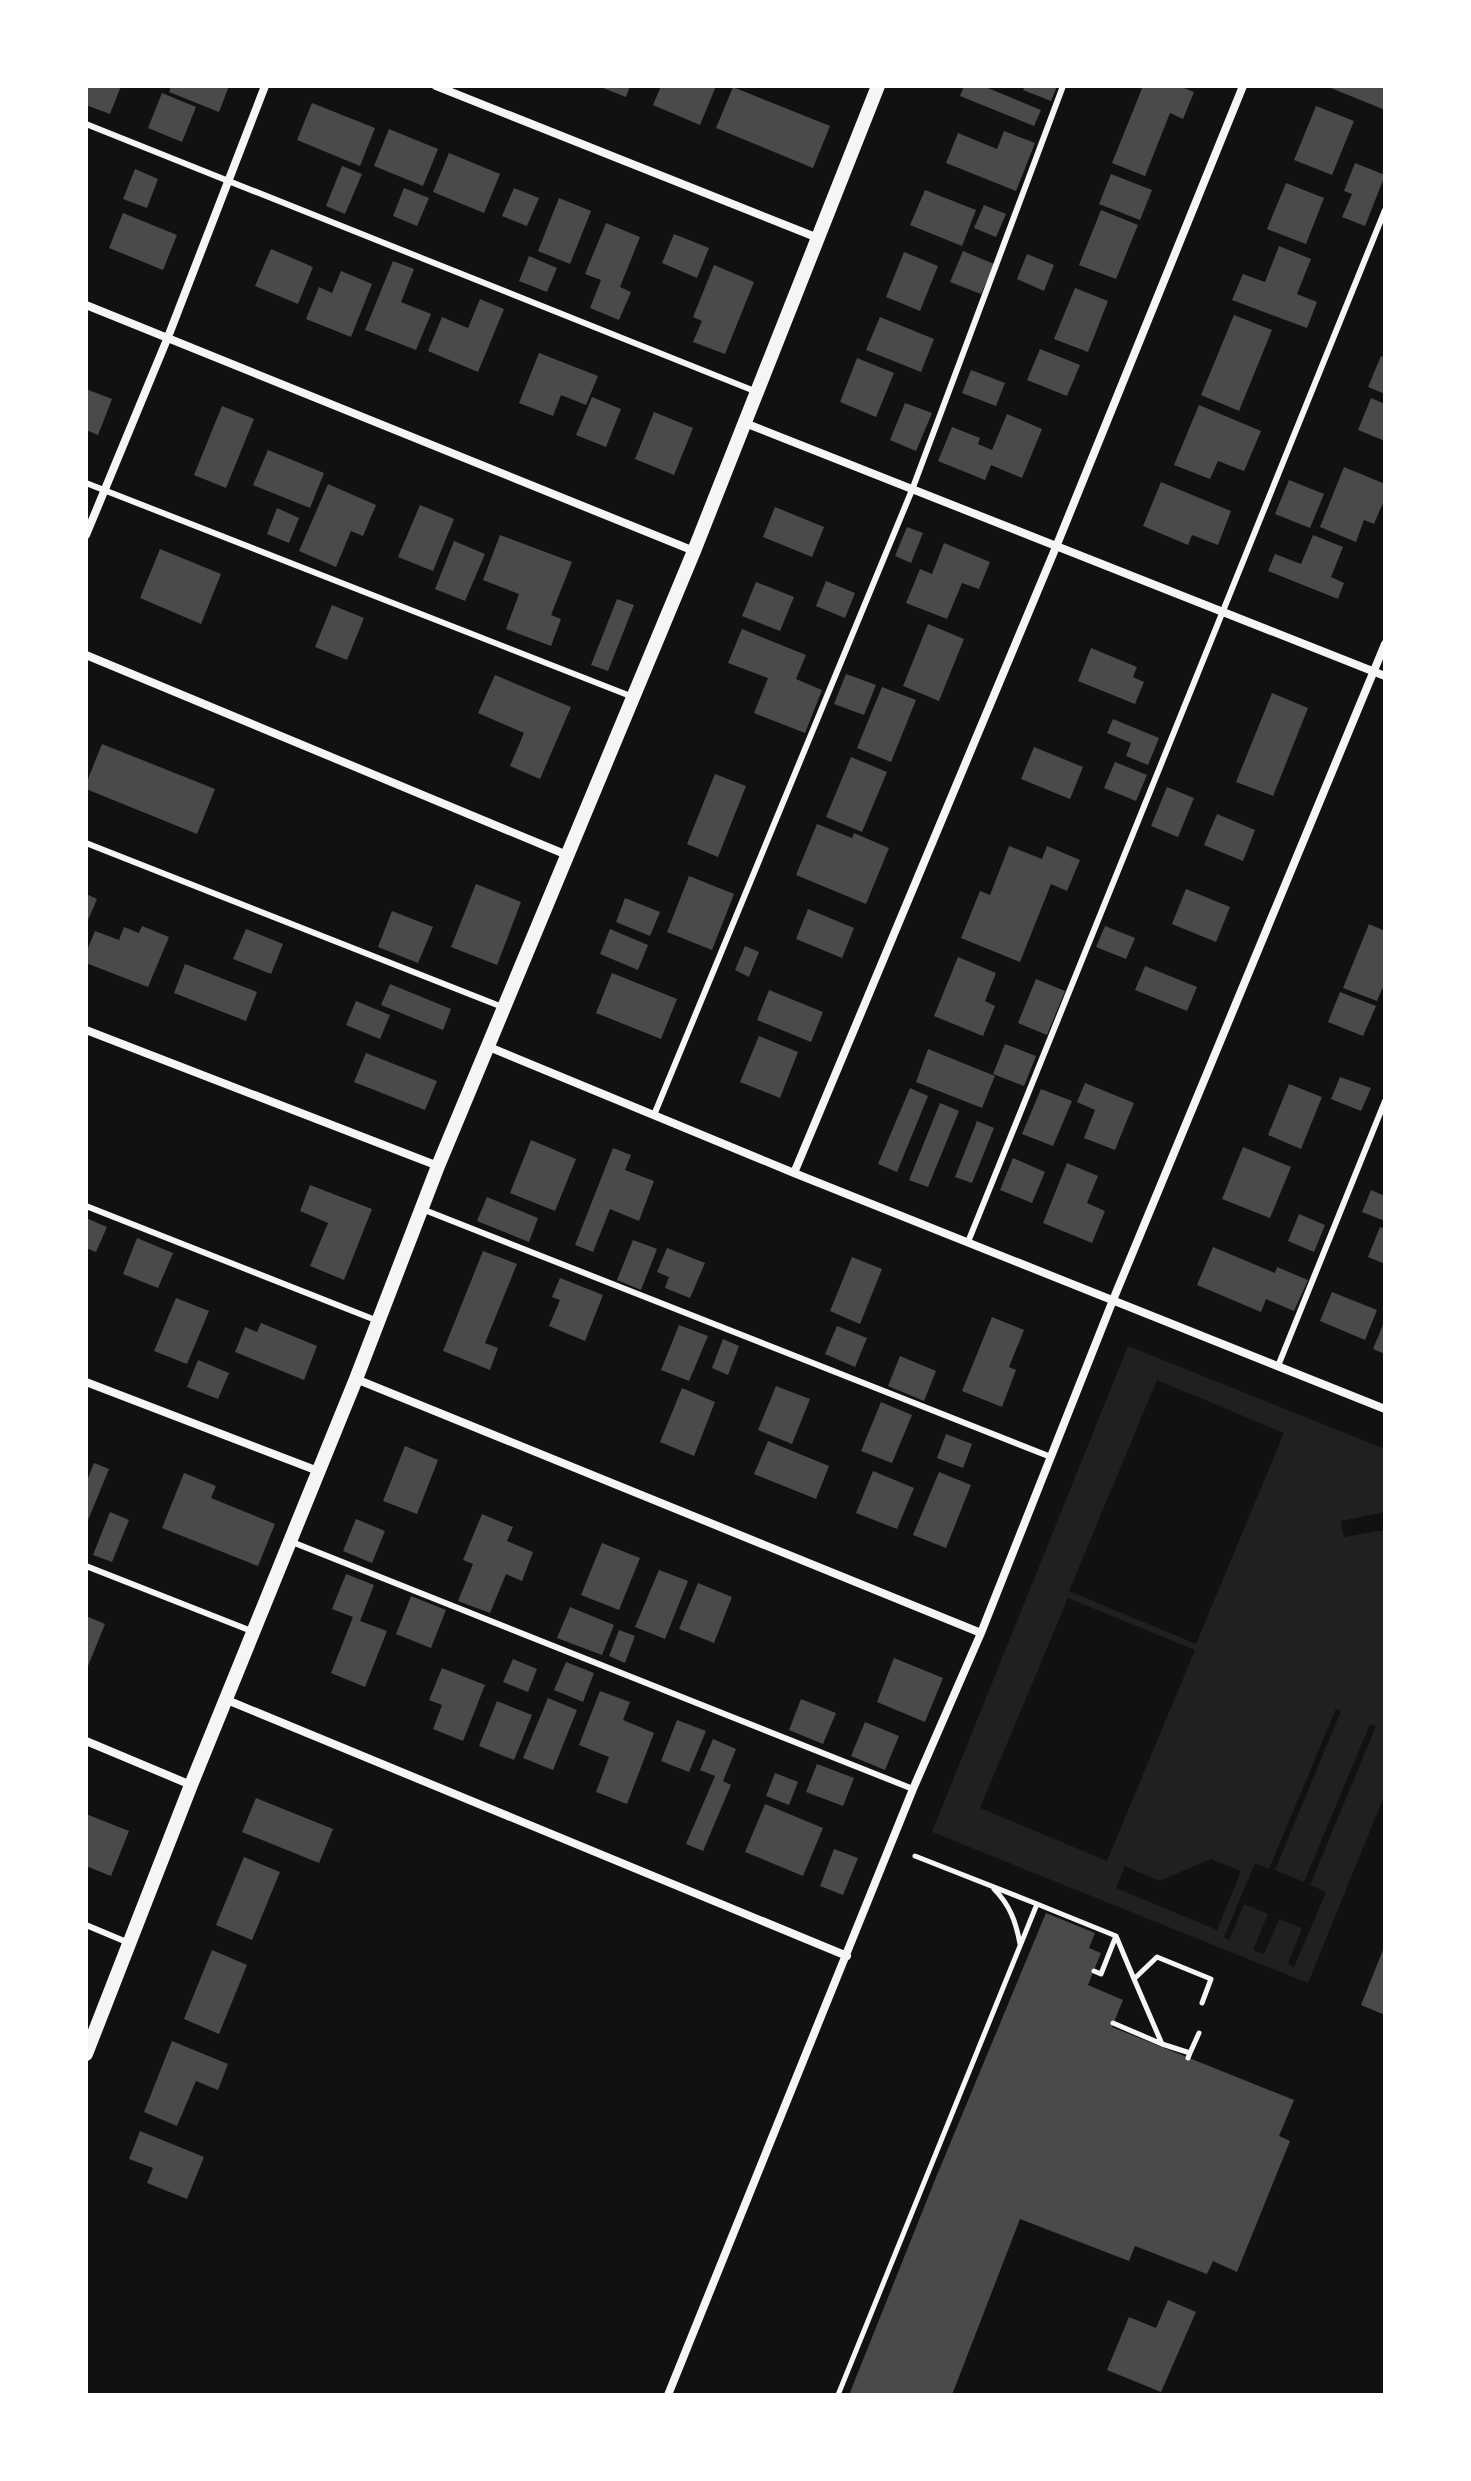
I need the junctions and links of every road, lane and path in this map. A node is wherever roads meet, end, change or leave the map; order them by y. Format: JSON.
{"nodes":[{"id":1,"x":265,"y":86,"type":"edge"},
{"id":2,"x":436,"y":86,"type":"edge"},
{"id":3,"x":878,"y":86,"type":"edge"},
{"id":4,"x":1063,"y":86,"type":"edge"},
{"id":5,"x":1243,"y":86,"type":"edge"},
{"id":6,"x":86,"y":124,"type":"edge"},
{"id":7,"x":228,"y":181,"type":"junction"},
{"id":8,"x":1385,"y":210,"type":"edge"},
{"id":9,"x":818,"y":238,"type":"junction"},
{"id":10,"x":86,"y":305,"type":"edge"},
{"id":11,"x":168,"y":337,"type":"junction"},
{"id":12,"x":757,"y":392,"type":"junction"},
{"id":13,"x":745,"y":423,"type":"junction"},
{"id":14,"x":86,"y":483,"type":"edge"},
{"id":15,"x":104,"y":490,"type":"junction"},
{"id":16,"x":912,"y":490,"type":"junction"},
{"id":17,"x":86,"y":535,"type":"edge"},
{"id":18,"x":1056,"y":547,"type":"junction"},
{"id":19,"x":694,"y":551,"type":"junction"},
{"id":20,"x":1222,"y":612,"type":"junction"},
{"id":21,"x":1385,"y":644,"type":"edge"},
{"id":22,"x":86,"y":655,"type":"edge"},
{"id":23,"x":1374,"y":672,"type":"junction"},
{"id":24,"x":1385,"y":676,"type":"edge"},
{"id":25,"x":633,"y":697,"type":"junction"},
{"id":26,"x":86,"y":843,"type":"edge"},
{"id":27,"x":567,"y":855,"type":"junction"},
{"id":28,"x":505,"y":1008,"type":"junction"},
{"id":29,"x":86,"y":1030,"type":"edge"},
{"id":30,"x":489,"y":1047,"type":"junction"},
{"id":31,"x":1385,"y":1101,"type":"edge"},
{"id":32,"x":654,"y":1115,"type":"junction"},
{"id":33,"x":438,"y":1166,"type":"junction"},
{"id":34,"x":794,"y":1173,"type":"junction"},
{"id":35,"x":86,"y":1206,"type":"edge"},
{"id":36,"x":422,"y":1209,"type":"junction"},
{"id":37,"x":968,"y":1242,"type":"junction"},
{"id":38,"x":1113,"y":1300,"type":"junction"},
{"id":39,"x":378,"y":1321,"type":"junction"},
{"id":40,"x":1278,"y":1366,"type":"junction"},
{"id":41,"x":356,"y":1379,"type":"junction"},
{"id":42,"x":86,"y":1382,"type":"edge"},
{"id":43,"x":1385,"y":1409,"type":"edge"},
{"id":44,"x":1051,"y":1457,"type":"junction"},
{"id":45,"x":318,"y":1471,"type":"junction"},
{"id":46,"x":290,"y":1541,"type":"junction"},
{"id":47,"x":86,"y":1566,"type":"edge"},
{"id":48,"x":254,"y":1632,"type":"junction"},
{"id":49,"x":981,"y":1633,"type":"junction"},
{"id":50,"x":227,"y":1700,"type":"junction"},
{"id":51,"x":86,"y":1741,"type":"edge"},
{"id":52,"x":191,"y":1785,"type":"junction"},
{"id":53,"x":913,"y":1789,"type":"junction"},
{"id":54,"x":915,"y":1856,"type":"dead end"},
{"id":55,"x":990,"y":1886,"type":"junction"},
{"id":56,"x":1037,"y":1904,"type":"junction"},
{"id":57,"x":86,"y":1925,"type":"edge"},
{"id":58,"x":1116,"y":1936,"type":"junction"},
{"id":59,"x":129,"y":1943,"type":"junction"},
{"id":60,"x":1020,"y":1946,"type":"junction"},
{"id":61,"x":847,"y":1956,"type":"junction"},
{"id":62,"x":1094,"y":1971,"type":"dead end"},
{"id":63,"x":1134,"y":1979,"type":"junction"},
{"id":64,"x":1202,"y":2003,"type":"dead end"},
{"id":65,"x":1113,"y":2023,"type":"dead end"},
{"id":66,"x":1199,"y":2033,"type":"dead end"},
{"id":67,"x":1162,"y":2044,"type":"junction"},
{"id":68,"x":86,"y":2054,"type":"edge"},
{"id":69,"x":668,"y":2395,"type":"edge"},
{"id":70,"x":838,"y":2395,"type":"edge"}],
"edges":[{"from":1,"to":7,"type":"street"},
{"from":2,"to":9,"type":"street"},
{"from":3,"to":9,"type":"street"},
{"from":4,"to":16,"type":"lane"},
{"from":5,"to":18,"type":"street"},
{"from":6,"to":7,"type":"lane"},
{"from":7,"to":11,"type":"street"},
{"from":7,"to":12,"type":"lane"},
{"from":8,"to":20,"type":"lane"},
{"from":9,"to":12,"type":"street"},
{"from":10,"to":11,"type":"street"},
{"from":11,"to":15,"type":"street"},
{"from":11,"to":19,"type":"street"},
{"from":12,"to":13,"type":"street"},
{"from":13,"to":16,"type":"street"},
{"from":13,"to":19,"type":"street"},
{"from":14,"to":15,"type":"lane"},
{"from":15,"to":17,"type":"street"},
{"from":15,"to":25,"type":"lane"},
{"from":16,"to":18,"type":"street"},
{"from":16,"to":32,"type":"lane"},
{"from":18,"to":20,"type":"street"},
{"from":18,"to":34,"type":"street"},
{"from":19,"to":25,"type":"street"},
{"from":20,"to":23,"type":"street"},
{"from":20,"to":37,"type":"lane"},
{"from":21,"to":23,"type":"street"},
{"from":22,"to":27,"type":"street"},
{"from":23,"to":24,"type":"street"},
{"from":23,"to":38,"type":"street"},
{"from":25,"to":27,"type":"street"},
{"from":26,"to":28,"type":"lane"},
{"from":27,"to":28,"type":"street"},
{"from":28,"to":30,"type":"street"},
{"from":29,"to":33,"type":"street"},
{"from":30,"to":32,"type":"street"},
{"from":30,"to":33,"type":"street"},
{"from":31,"to":40,"type":"lane"},
{"from":32,"to":34,"type":"street"},
{"from":33,"to":36,"type":"street"},
{"from":34,"to":37,"type":"street"},
{"from":35,"to":39,"type":"lane"},
{"from":36,"to":39,"type":"street"},
{"from":36,"to":44,"type":"lane"},
{"from":37,"to":38,"type":"street"},
{"from":38,"to":40,"type":"street"},
{"from":38,"to":44,"type":"street"},
{"from":39,"to":41,"type":"street"},
{"from":40,"to":43,"type":"street"},
{"from":41,"to":45,"type":"street"},
{"from":41,"to":49,"type":"street"},
{"from":42,"to":45,"type":"street"},
{"from":44,"to":49,"type":"street"},
{"from":45,"to":46,"type":"street"},
{"from":46,"to":48,"type":"street"},
{"from":46,"to":53,"type":"lane"},
{"from":47,"to":48,"type":"lane"},
{"from":48,"to":50,"type":"street"},
{"from":49,"to":53,"type":"street"},
{"from":50,"to":52,"type":"street"},
{"from":50,"to":61,"type":"street"},
{"from":51,"to":52,"type":"street"},
{"from":52,"to":59,"type":"street"},
{"from":53,"to":61,"type":"street"},
{"from":54,"to":55,"type":"path"},
{"from":55,"to":56,"type":"path"},
{"from":55,"to":60,"type":"path"},
{"from":56,"to":58,"type":"path"},
{"from":56,"to":60,"type":"path"},
{"from":57,"to":59,"type":"lane"},
{"from":58,"to":62,"type":"path"},
{"from":58,"to":63,"type":"path"},
{"from":59,"to":68,"type":"street"},
{"from":60,"to":70,"type":"path"},
{"from":61,"to":69,"type":"street"},
{"from":63,"to":64,"type":"path"},
{"from":63,"to":67,"type":"path"},
{"from":65,"to":67,"type":"path"},
{"from":66,"to":67,"type":"path"}]}
